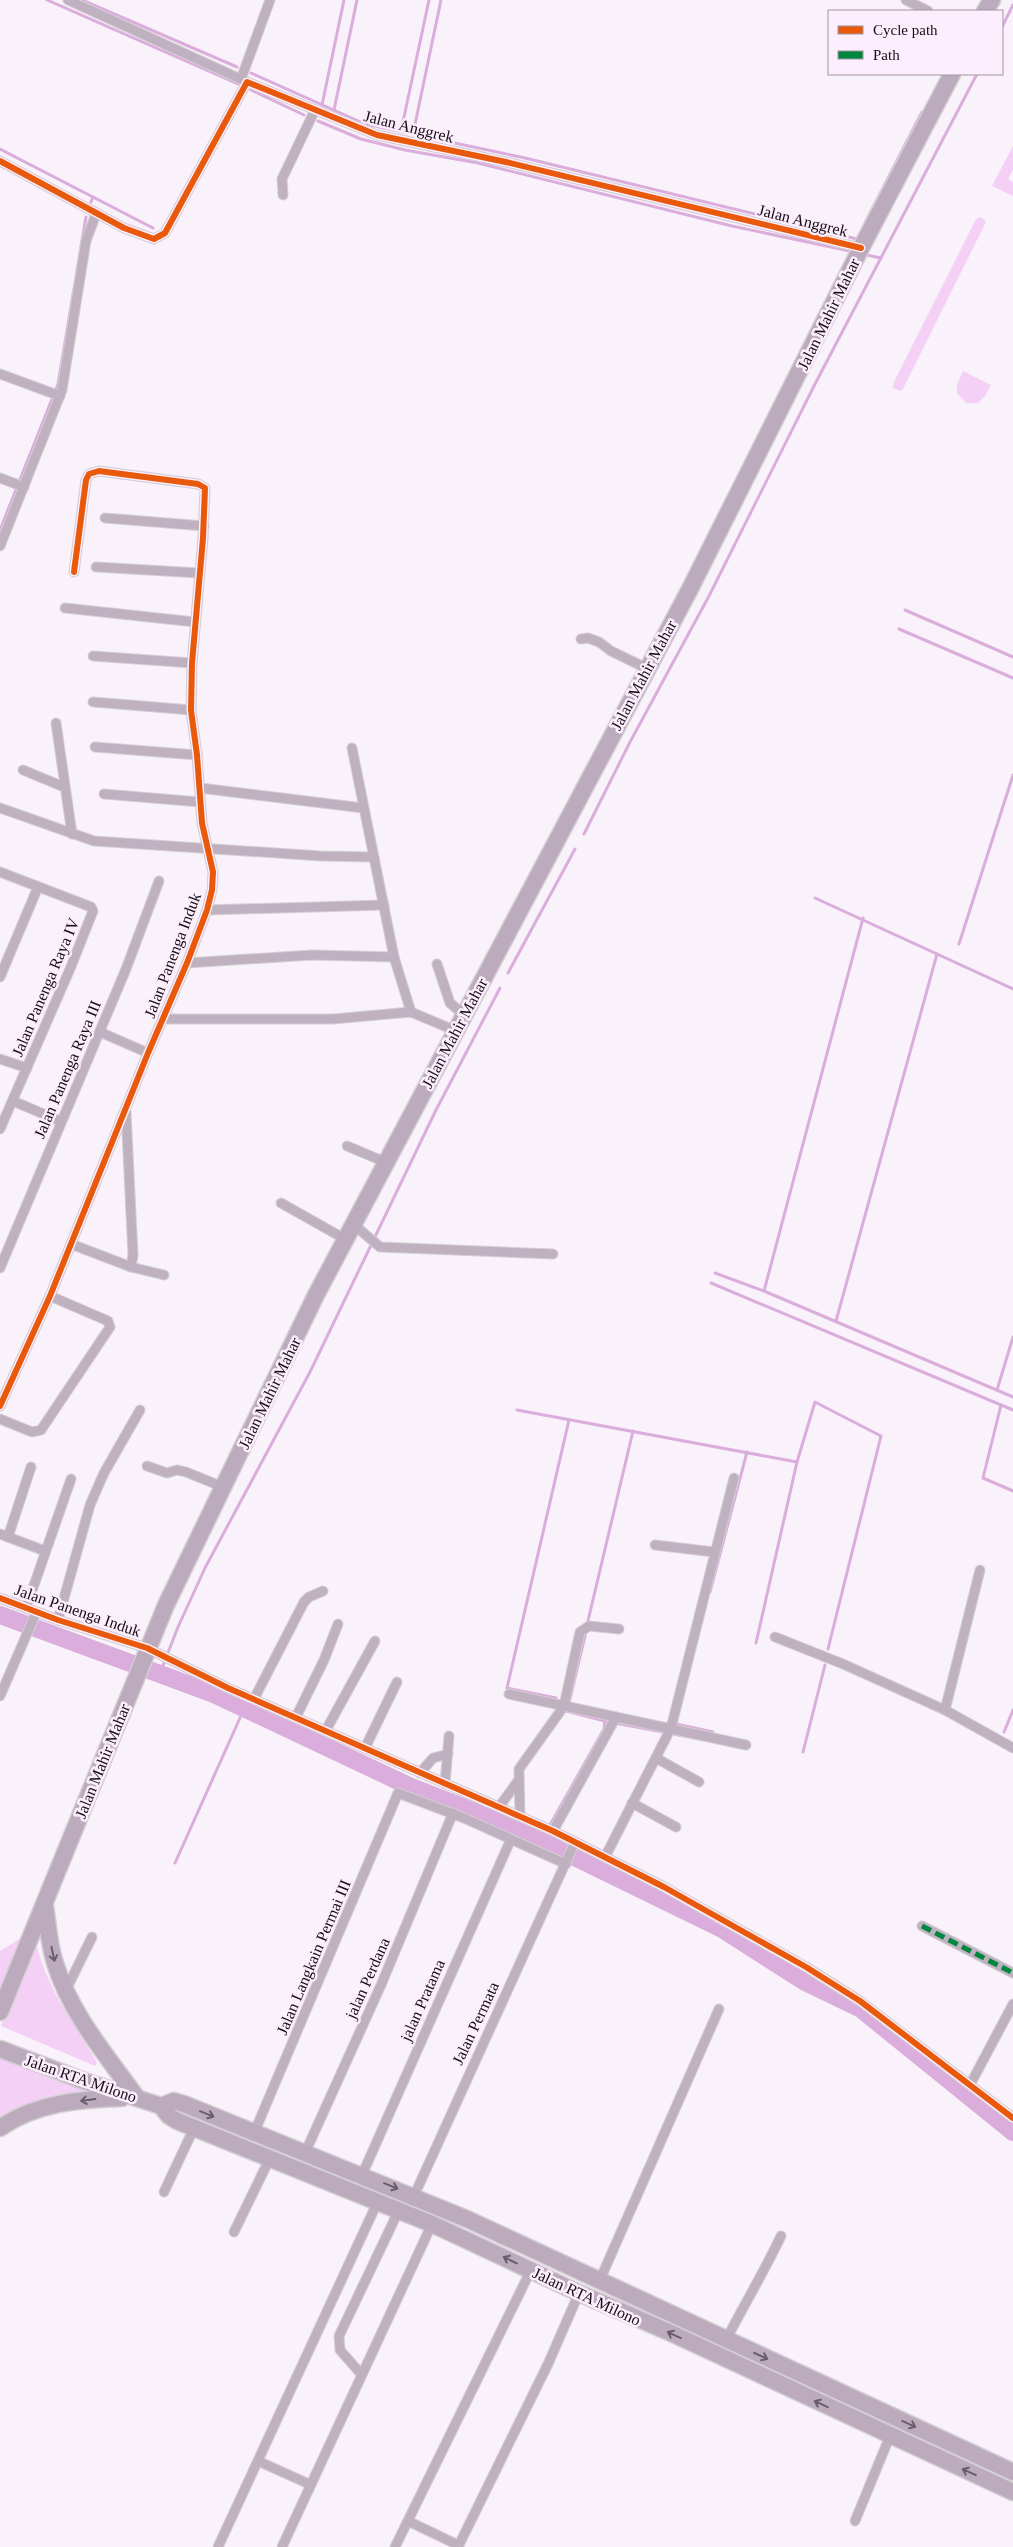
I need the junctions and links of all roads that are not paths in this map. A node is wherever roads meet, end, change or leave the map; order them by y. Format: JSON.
{"nodes":[{"id":1,"x":68,"y":0,"type":"edge"},
{"id":2,"x":270,"y":0,"type":"edge"},
{"id":3,"x":906,"y":0,"type":"edge"},
{"id":4,"x":926,"y":10,"type":"edge"},
{"id":5,"x":951,"y":75,"type":"edge"},
{"id":6,"x":244,"y":81,"type":"junction"},
{"id":7,"x":314,"y":112,"type":"junction"},
{"id":8,"x":0,"y":161,"type":"edge"},
{"id":9,"x":283,"y":194,"type":"dead end"},
{"id":10,"x":96,"y":214,"type":"junction"},
{"id":11,"x":861,"y":248,"type":"junction"},
{"id":12,"x":0,"y":374,"type":"edge"},
{"id":13,"x":60,"y":396,"type":"junction"},
{"id":14,"x":0,"y":478,"type":"edge"},
{"id":15,"x":24,"y":487,"type":"junction"},
{"id":16,"x":106,"y":518,"type":"dead end"},
{"id":17,"x":204,"y":526,"type":"junction"},
{"id":18,"x":0,"y":546,"type":"edge"},
{"id":19,"x":96,"y":567,"type":"dead end"},
{"id":20,"x":74,"y":572,"type":"dead end"},
{"id":21,"x":199,"y":573,"type":"junction"},
{"id":22,"x":65,"y":608,"type":"dead end"},
{"id":23,"x":195,"y":622,"type":"junction"},
{"id":24,"x":581,"y":639,"type":"dead end"},
{"id":25,"x":92,"y":656,"type":"dead end"},
{"id":26,"x":192,"y":663,"type":"junction"},
{"id":27,"x":646,"y":668,"type":"junction"},
{"id":28,"x":93,"y":702,"type":"dead end"},
{"id":29,"x":191,"y":710,"type":"junction"},
{"id":30,"x":56,"y":723,"type":"dead end"},
{"id":31,"x":95,"y":747,"type":"dead end"},
{"id":32,"x":352,"y":748,"type":"dead end"},
{"id":33,"x":197,"y":756,"type":"junction"},
{"id":34,"x":23,"y":770,"type":"dead end"},
{"id":35,"x":64,"y":787,"type":"junction"},
{"id":36,"x":200,"y":788,"type":"junction"},
{"id":37,"x":104,"y":794,"type":"dead end"},
{"id":38,"x":200,"y":802,"type":"junction"},
{"id":39,"x":0,"y":808,"type":"edge"},
{"id":40,"x":363,"y":808,"type":"junction"},
{"id":41,"x":72,"y":834,"type":"junction"},
{"id":42,"x":208,"y":848,"type":"junction"},
{"id":43,"x":374,"y":856,"type":"junction"},
{"id":44,"x":0,"y":872,"type":"edge"},
{"id":45,"x":159,"y":881,"type":"dead end"},
{"id":46,"x":38,"y":887,"type":"junction"},
{"id":47,"x":384,"y":905,"type":"junction"},
{"id":48,"x":207,"y":910,"type":"junction"},
{"id":49,"x":394,"y":957,"type":"junction"},
{"id":50,"x":187,"y":963,"type":"junction"},
{"id":51,"x":438,"y":964,"type":"dead end"},
{"id":52,"x":0,"y":976,"type":"edge"},
{"id":53,"x":411,"y":1012,"type":"junction"},
{"id":54,"x":464,"y":1015,"type":"junction"},
{"id":55,"x":162,"y":1019,"type":"junction"},
{"id":56,"x":456,"y":1031,"type":"junction"},
{"id":57,"x":100,"y":1032,"type":"junction"},
{"id":58,"x":148,"y":1053,"type":"junction"},
{"id":59,"x":0,"y":1059,"type":"edge"},
{"id":60,"x":27,"y":1068,"type":"junction"},
{"id":61,"x":13,"y":1101,"type":"junction"},
{"id":62,"x":126,"y":1110,"type":"junction"},
{"id":63,"x":60,"y":1121,"type":"junction"},
{"id":64,"x":0,"y":1129,"type":"edge"},
{"id":65,"x":347,"y":1146,"type":"dead end"},
{"id":66,"x":385,"y":1162,"type":"junction"},
{"id":67,"x":281,"y":1203,"type":"dead end"},
{"id":68,"x":353,"y":1224,"type":"junction"},
{"id":69,"x":345,"y":1239,"type":"junction"},
{"id":70,"x":71,"y":1244,"type":"junction"},
{"id":71,"x":553,"y":1254,"type":"dead end"},
{"id":72,"x":131,"y":1267,"type":"junction"},
{"id":73,"x":0,"y":1268,"type":"edge"},
{"id":74,"x":164,"y":1275,"type":"dead end"},
{"id":75,"x":50,"y":1296,"type":"junction"},
{"id":76,"x":0,"y":1406,"type":"edge"},
{"id":77,"x":140,"y":1410,"type":"dead end"},
{"id":78,"x":0,"y":1419,"type":"edge"},
{"id":79,"x":147,"y":1466,"type":"dead end"},
{"id":80,"x":31,"y":1467,"type":"dead end"},
{"id":81,"x":734,"y":1478,"type":"dead end"},
{"id":82,"x":71,"y":1479,"type":"dead end"},
{"id":83,"x":223,"y":1487,"type":"junction"},
{"id":84,"x":4,"y":1535,"type":"edge"},
{"id":85,"x":655,"y":1544,"type":"dead end"},
{"id":86,"x":45,"y":1550,"type":"junction"},
{"id":87,"x":714,"y":1552,"type":"junction"},
{"id":88,"x":980,"y":1570,"type":"dead end"},
{"id":89,"x":323,"y":1591,"type":"dead end"},
{"id":90,"x":0,"y":1598,"type":"edge"},
{"id":91,"x":26,"y":1608,"type":"junction"},
{"id":92,"x":35,"y":1616,"type":"junction"},
{"id":93,"x":58,"y":1620,"type":"junction"},
{"id":94,"x":338,"y":1624,"type":"dead end"},
{"id":95,"x":619,"y":1629,"type":"dead end"},
{"id":96,"x":775,"y":1637,"type":"dead end"},
{"id":97,"x":374,"y":1641,"type":"dead end"},
{"id":98,"x":146,"y":1651,"type":"junction"},
{"id":99,"x":397,"y":1682,"type":"dead end"},
{"id":100,"x":509,"y":1694,"type":"dead end"},
{"id":101,"x":0,"y":1696,"type":"edge"},
{"id":102,"x":254,"y":1700,"type":"junction"},
{"id":103,"x":564,"y":1706,"type":"junction"},
{"id":104,"x":945,"y":1710,"type":"junction"},
{"id":105,"x":296,"y":1717,"type":"junction"},
{"id":106,"x":616,"y":1717,"type":"junction"},
{"id":107,"x":671,"y":1728,"type":"junction"},
{"id":108,"x":326,"y":1730,"type":"junction"},
{"id":109,"x":449,"y":1736,"type":"dead end"},
{"id":110,"x":746,"y":1745,"type":"dead end"},
{"id":111,"x":365,"y":1748,"type":"junction"},
{"id":112,"x":1013,"y":1748,"type":"edge"},
{"id":113,"x":448,"y":1754,"type":"junction"},
{"id":114,"x":656,"y":1758,"type":"junction"},
{"id":115,"x":420,"y":1772,"type":"junction"},
{"id":116,"x":518,"y":1781,"type":"junction"},
{"id":117,"x":699,"y":1782,"type":"dead end"},
{"id":118,"x":445,"y":1784,"type":"junction"},
{"id":119,"x":632,"y":1803,"type":"junction"},
{"id":120,"x":499,"y":1807,"type":"junction"},
{"id":121,"x":453,"y":1813,"type":"junction"},
{"id":122,"x":520,"y":1817,"type":"junction"},
{"id":123,"x":676,"y":1826,"type":"dead end"},
{"id":124,"x":553,"y":1831,"type":"junction"},
{"id":125,"x":511,"y":1839,"type":"junction"},
{"id":126,"x":575,"y":1842,"type":"junction"},
{"id":127,"x":605,"y":1857,"type":"junction"},
{"id":128,"x":568,"y":1858,"type":"junction"},
{"id":129,"x":45,"y":1906,"type":"junction"},
{"id":130,"x":922,"y":1926,"type":"dead end"},
{"id":131,"x":92,"y":1937,"type":"dead end"},
{"id":132,"x":1013,"y":1973,"type":"edge"},
{"id":133,"x":66,"y":1990,"type":"junction"},
{"id":134,"x":1013,"y":2004,"type":"edge"},
{"id":135,"x":719,"y":2009,"type":"dead end"},
{"id":136,"x":0,"y":2012,"type":"edge"},
{"id":137,"x":0,"y":2049,"type":"edge"},
{"id":138,"x":971,"y":2083,"type":"junction"},
{"id":139,"x":137,"y":2098,"type":"junction"},
{"id":140,"x":161,"y":2106,"type":"junction"},
{"id":141,"x":1013,"y":2118,"type":"edge"},
{"id":142,"x":0,"y":2128,"type":"edge"},
{"id":143,"x":194,"y":2128,"type":"junction"},
{"id":144,"x":254,"y":2133,"type":"junction"},
{"id":145,"x":305,"y":2153,"type":"junction"},
{"id":146,"x":270,"y":2158,"type":"junction"},
{"id":147,"x":362,"y":2175,"type":"junction"},
{"id":148,"x":164,"y":2192,"type":"dead end"},
{"id":149,"x":414,"y":2196,"type":"junction"},
{"id":150,"x":378,"y":2201,"type":"junction"},
{"id":151,"x":399,"y":2210,"type":"junction"},
{"id":152,"x":432,"y":2224,"type":"junction"},
{"id":153,"x":234,"y":2232,"type":"dead end"},
{"id":154,"x":781,"y":2236,"type":"dead end"},
{"id":155,"x":570,"y":2269,"type":"junction"},
{"id":156,"x":531,"y":2270,"type":"junction"},
{"id":157,"x":599,"y":2282,"type":"junction"},
{"id":158,"x":563,"y":2285,"type":"junction"},
{"id":159,"x":578,"y":2294,"type":"junction"},
{"id":160,"x":726,"y":2340,"type":"junction"},
{"id":161,"x":361,"y":2374,"type":"junction"},
{"id":162,"x":890,"y":2436,"type":"junction"},
{"id":163,"x":258,"y":2461,"type":"junction"},
{"id":164,"x":1013,"y":2472,"type":"edge"},
{"id":165,"x":309,"y":2484,"type":"junction"},
{"id":166,"x":1013,"y":2492,"type":"edge"},
{"id":167,"x":408,"y":2521,"type":"junction"},
{"id":168,"x":855,"y":2521,"type":"dead end"},
{"id":169,"x":458,"y":2546,"type":"edge"},
{"id":170,"x":218,"y":2547,"type":"edge"},
{"id":171,"x":282,"y":2547,"type":"edge"},
{"id":172,"x":395,"y":2547,"type":"edge"}],
"edges":[{"from":1,"to":6,"type":"street","name":"Jalan Anggrek"},
{"from":2,"to":6,"type":"street"},
{"from":3,"to":4,"type":"street"},
{"from":5,"to":11,"type":"highway","name":"Jalan Mahir Mahar"},
{"from":6,"to":7,"type":"street","name":"Jalan Anggrek"},
{"from":6,"to":10,"type":"street"},
{"from":7,"to":9,"type":"street"},
{"from":7,"to":11,"type":"street","name":"Jalan Anggrek"},
{"from":8,"to":10,"type":"street"},
{"from":10,"to":13,"type":"street"},
{"from":11,"to":27,"type":"highway","name":"Jalan Mahir Mahar"},
{"from":12,"to":13,"type":"street"},
{"from":13,"to":15,"type":"street"},
{"from":14,"to":15,"type":"street"},
{"from":15,"to":18,"type":"street"},
{"from":16,"to":17,"type":"street"},
{"from":17,"to":20,"type":"street","name":"Jalan Panenga Induk"},
{"from":17,"to":21,"type":"street","name":"Jalan Panenga Induk"},
{"from":19,"to":21,"type":"street"},
{"from":21,"to":23,"type":"street","name":"Jalan Panenga Induk"},
{"from":22,"to":23,"type":"street"},
{"from":23,"to":26,"type":"street","name":"Jalan Panenga Induk"},
{"from":24,"to":27,"type":"street"},
{"from":25,"to":26,"type":"street"},
{"from":26,"to":29,"type":"street","name":"Jalan Panenga Induk"},
{"from":27,"to":54,"type":"highway","name":"Jalan Mahir Mahar"},
{"from":28,"to":29,"type":"street"},
{"from":29,"to":33,"type":"street","name":"Jalan Panenga Induk"},
{"from":30,"to":35,"type":"street"},
{"from":31,"to":33,"type":"street"},
{"from":32,"to":40,"type":"street"},
{"from":33,"to":36,"type":"street","name":"Jalan Panenga Induk"},
{"from":34,"to":35,"type":"street"},
{"from":35,"to":41,"type":"street"},
{"from":36,"to":38,"type":"street","name":"Jalan Panenga Induk"},
{"from":36,"to":40,"type":"street"},
{"from":37,"to":38,"type":"street"},
{"from":38,"to":42,"type":"street","name":"Jalan Panenga Induk"},
{"from":39,"to":41,"type":"street"},
{"from":40,"to":43,"type":"street"},
{"from":41,"to":42,"type":"street"},
{"from":42,"to":43,"type":"street"},
{"from":42,"to":48,"type":"street","name":"Jalan Panenga Induk"},
{"from":43,"to":47,"type":"street"},
{"from":44,"to":46,"type":"street"},
{"from":45,"to":57,"type":"street","name":"Jalan Panenga Raya III"},
{"from":46,"to":52,"type":"street"},
{"from":46,"to":60,"type":"street","name":"Jalan Panenga Raya IV"},
{"from":47,"to":48,"type":"street"},
{"from":47,"to":49,"type":"street"},
{"from":48,"to":50,"type":"street","name":"Jalan Panenga Induk"},
{"from":49,"to":50,"type":"street"},
{"from":49,"to":53,"type":"street"},
{"from":50,"to":55,"type":"street","name":"Jalan Panenga Induk"},
{"from":51,"to":54,"type":"street"},
{"from":53,"to":55,"type":"street"},
{"from":53,"to":56,"type":"street"},
{"from":54,"to":56,"type":"highway","name":"Jalan Mahir Mahar"},
{"from":55,"to":58,"type":"street","name":"Jalan Panenga Induk"},
{"from":56,"to":66,"type":"highway","name":"Jalan Mahir Mahar"},
{"from":57,"to":58,"type":"street"},
{"from":57,"to":63,"type":"street","name":"Jalan Panenga Raya III"},
{"from":58,"to":62,"type":"street","name":"Jalan Panenga Induk"},
{"from":59,"to":60,"type":"street"},
{"from":60,"to":61,"type":"street","name":"Jalan Panenga Raya IV"},
{"from":61,"to":63,"type":"street"},
{"from":61,"to":64,"type":"street","name":"Jalan Panenga Raya IV"},
{"from":62,"to":70,"type":"street","name":"Jalan Panenga Induk"},
{"from":62,"to":72,"type":"street"},
{"from":63,"to":73,"type":"street","name":"Jalan Panenga Raya III"},
{"from":65,"to":66,"type":"street"},
{"from":66,"to":68,"type":"highway","name":"Jalan Mahir Mahar"},
{"from":67,"to":69,"type":"street"},
{"from":68,"to":69,"type":"highway","name":"Jalan Mahir Mahar"},
{"from":68,"to":71,"type":"street"},
{"from":69,"to":83,"type":"highway","name":"Jalan Mahir Mahar"},
{"from":70,"to":72,"type":"street"},
{"from":70,"to":75,"type":"street","name":"Jalan Panenga Induk"},
{"from":72,"to":74,"type":"street"},
{"from":75,"to":76,"type":"street","name":"Jalan Panenga Induk"},
{"from":75,"to":78,"type":"street"},
{"from":77,"to":93,"type":"street"},
{"from":79,"to":83,"type":"street"},
{"from":80,"to":84,"type":"street"},
{"from":81,"to":87,"type":"street"},
{"from":82,"to":86,"type":"street"},
{"from":83,"to":98,"type":"highway","name":"Jalan Mahir Mahar"},
{"from":84,"to":86,"type":"street"},
{"from":85,"to":87,"type":"street"},
{"from":86,"to":91,"type":"street"},
{"from":87,"to":107,"type":"street"},
{"from":88,"to":104,"type":"street"},
{"from":89,"to":102,"type":"street"},
{"from":90,"to":91,"type":"street","name":"Jalan Panenga Induk"},
{"from":91,"to":92,"type":"street","name":"Jalan Panenga Induk"},
{"from":92,"to":93,"type":"street","name":"Jalan Panenga Induk"},
{"from":92,"to":101,"type":"street"},
{"from":93,"to":98,"type":"street","name":"Jalan Panenga Induk"},
{"from":94,"to":105,"type":"street"},
{"from":95,"to":103,"type":"street"},
{"from":96,"to":104,"type":"street"},
{"from":97,"to":108,"type":"street"},
{"from":98,"to":102,"type":"street","name":"Jalan Panenga Induk"},
{"from":98,"to":129,"type":"highway","name":"Jalan Mahir Mahar"},
{"from":99,"to":111,"type":"street"},
{"from":100,"to":103,"type":"street"},
{"from":102,"to":105,"type":"street","name":"Jalan Panenga Induk"},
{"from":103,"to":106,"type":"street"},
{"from":103,"to":116,"type":"street"},
{"from":104,"to":112,"type":"street"},
{"from":105,"to":108,"type":"street","name":"Jalan Panenga Induk"},
{"from":106,"to":107,"type":"street"},
{"from":106,"to":124,"type":"street"},
{"from":107,"to":110,"type":"street"},
{"from":107,"to":114,"type":"street"},
{"from":108,"to":111,"type":"street","name":"Jalan Panenga Induk"},
{"from":109,"to":113,"type":"street"},
{"from":111,"to":115,"type":"street","name":"Jalan Panenga Induk"},
{"from":113,"to":115,"type":"street"},
{"from":113,"to":118,"type":"street"},
{"from":114,"to":117,"type":"street"},
{"from":114,"to":119,"type":"street"},
{"from":115,"to":118,"type":"street","name":"Jalan Panenga Induk"},
{"from":116,"to":120,"type":"street"},
{"from":116,"to":122,"type":"street"},
{"from":118,"to":120,"type":"street","name":"Jalan Panenga Induk"},
{"from":119,"to":123,"type":"street"},
{"from":119,"to":127,"type":"street"},
{"from":120,"to":122,"type":"street","name":"Jalan Panenga Induk"},
{"from":121,"to":125,"type":"street"},
{"from":121,"to":144,"type":"street","name":"Jalan Langkain Permai III"},
{"from":121,"to":145,"type":"street","name":"jalan Perdana"},
{"from":122,"to":124,"type":"street","name":"Jalan Panenga Induk"},
{"from":124,"to":126,"type":"street","name":"Jalan Panenga Induk"},
{"from":125,"to":128,"type":"street"},
{"from":125,"to":147,"type":"street","name":"jalan Pratama"},
{"from":126,"to":127,"type":"street","name":"Jalan Panenga Induk"},
{"from":126,"to":128,"type":"street","name":"Jalan Permata"},
{"from":127,"to":138,"type":"street","name":"Jalan Panenga Induk"},
{"from":128,"to":149,"type":"street","name":"Jalan Permata"},
{"from":129,"to":133,"type":"highway","one_way":true},
{"from":129,"to":136,"type":"highway","name":"Jalan Mahir Mahar"},
{"from":130,"to":132,"type":"street"},
{"from":131,"to":133,"type":"street"},
{"from":133,"to":139,"type":"highway"},
{"from":134,"to":138,"type":"street"},
{"from":135,"to":157,"type":"street"},
{"from":137,"to":139,"type":"highway","name":"Jalan RTA Milono"},
{"from":138,"to":141,"type":"street","name":"Jalan Panenga Induk"},
{"from":139,"to":140,"type":"highway","name":"Jalan RTA Milono"},
{"from":139,"to":142,"type":"highway","one_way":true},
{"from":140,"to":143,"type":"highway","name":"Jalan RTA Milono"},
{"from":140,"to":144,"type":"highway","name":"Jalan RTA Milono","one_way":true},
{"from":143,"to":146,"type":"highway","name":"Jalan RTA Milono"},
{"from":143,"to":148,"type":"street"},
{"from":144,"to":145,"type":"highway","name":"Jalan RTA Milono"},
{"from":145,"to":147,"type":"highway","name":"Jalan RTA Milono"},
{"from":146,"to":150,"type":"highway","name":"Jalan RTA Milono"},
{"from":146,"to":153,"type":"street"},
{"from":147,"to":149,"type":"highway","name":"Jalan RTA Milono","one_way":true},
{"from":149,"to":155,"type":"highway","name":"Jalan RTA Milono"},
{"from":150,"to":151,"type":"highway","name":"Jalan RTA Milono"},
{"from":150,"to":163,"type":"street"},
{"from":151,"to":152,"type":"highway","name":"Jalan RTA Milono"},
{"from":151,"to":161,"type":"street"},
{"from":156,"to":152,"type":"highway","name":"Jalan RTA Milono","one_way":true},
{"from":152,"to":161,"type":"street"},
{"from":154,"to":160,"type":"street"},
{"from":155,"to":157,"type":"highway","name":"Jalan RTA Milono"},
{"from":155,"to":158,"type":"highway"},
{"from":156,"to":158,"type":"highway","name":"Jalan RTA Milono"},
{"from":156,"to":167,"type":"street"},
{"from":157,"to":160,"type":"highway","name":"Jalan RTA Milono"},
{"from":158,"to":159,"type":"highway","name":"Jalan RTA Milono"},
{"from":162,"to":159,"type":"highway","name":"Jalan RTA Milono","one_way":true},
{"from":159,"to":169,"type":"street"},
{"from":160,"to":164,"type":"highway","name":"Jalan RTA Milono","one_way":true},
{"from":161,"to":165,"type":"street"},
{"from":166,"to":162,"type":"highway","name":"Jalan RTA Milono","one_way":true},
{"from":162,"to":168,"type":"street"},
{"from":163,"to":165,"type":"street"},
{"from":163,"to":170,"type":"street"},
{"from":165,"to":171,"type":"street"},
{"from":167,"to":169,"type":"street"},
{"from":167,"to":172,"type":"street"}]}
